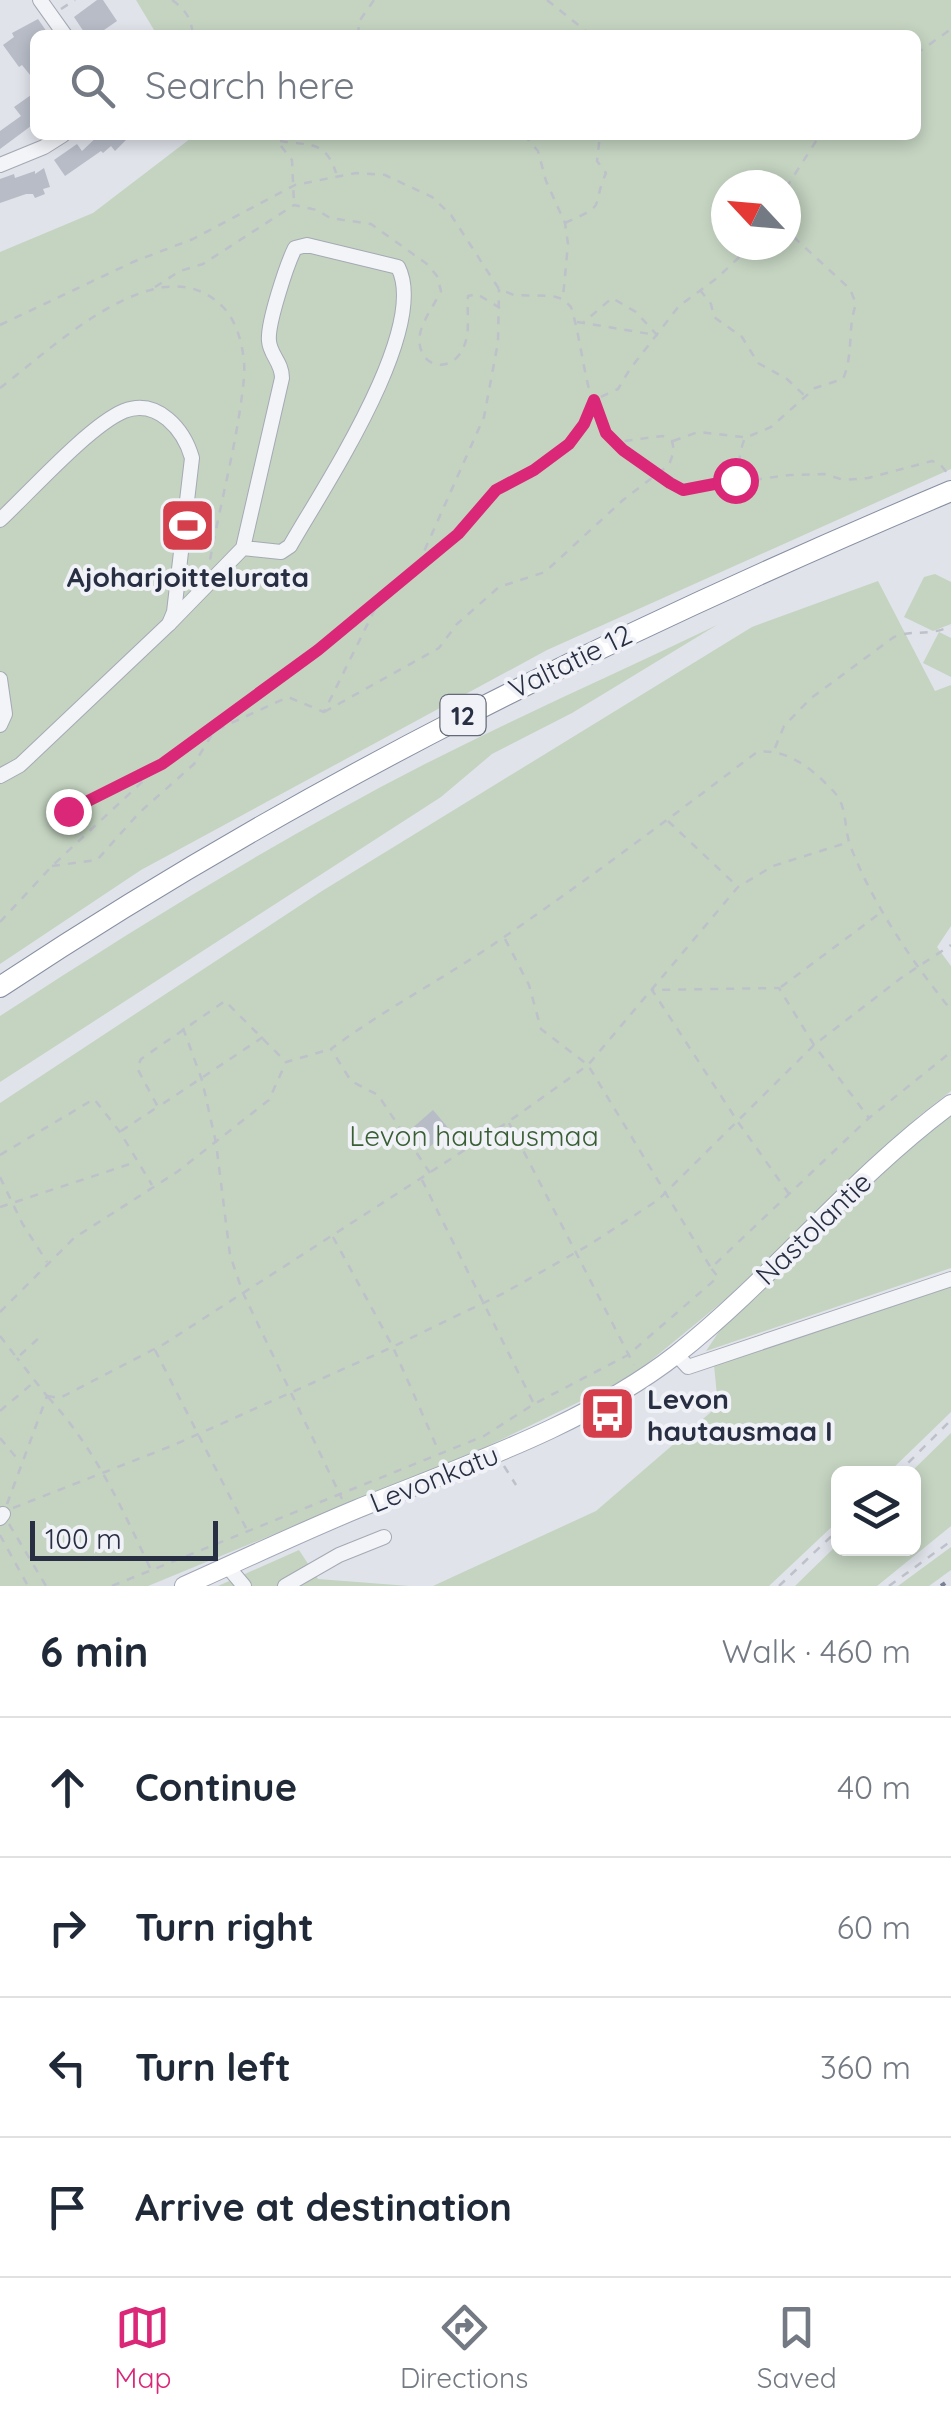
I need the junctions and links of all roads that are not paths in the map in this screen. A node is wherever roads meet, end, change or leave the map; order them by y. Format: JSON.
{"nodes":[{"id":1,"x":40,"y":0,"type":"edge"},
{"id":2,"x":61,"y":30,"type":"edge"},
{"id":3,"x":56,"y":140,"type":"edge"},
{"id":4,"x":0,"y":165,"type":"edge"},
{"id":5,"x":950,"y":483,"type":"edge"},
{"id":6,"x":0,"y":520,"type":"edge"},
{"id":7,"x":243,"y":548,"type":"junction"},
{"id":8,"x":168,"y":624,"type":"junction"},
{"id":9,"x":0,"y":679,"type":"edge"},
{"id":10,"x":0,"y":725,"type":"edge"},
{"id":11,"x":0,"y":776,"type":"edge"},
{"id":12,"x":0,"y":986,"type":"edge"},
{"id":13,"x":951,"y":1104,"type":"edge"},
{"id":14,"x":951,"y":1279,"type":"edge"},
{"id":15,"x":676,"y":1354,"type":"junction"},
{"id":16,"x":384,"y":1537,"type":"dead end"},
{"id":17,"x":228,"y":1567,"type":"junction"},
{"id":18,"x":184,"y":1586,"type":"edge"},
{"id":19,"x":244,"y":1586,"type":"edge"},
{"id":20,"x":285,"y":1586,"type":"edge"}],
"edges":[{"from":1,"to":2,"type":"street"},
{"from":3,"to":4,"type":"street"},
{"from":5,"to":12,"type":"highway","name":"Valtatie 12","number":"12"},
{"from":6,"to":8,"type":"street"},
{"from":7,"to":7,"type":"street"},
{"from":7,"to":8,"type":"street"},
{"from":8,"to":11,"type":"street"},
{"from":9,"to":10,"type":"street"},
{"from":13,"to":15,"type":"main road","name":"Nastolantie"},
{"from":14,"to":15,"type":"street"},
{"from":15,"to":17,"type":"main road","name":"Levonkatu"},
{"from":16,"to":20,"type":"street"},
{"from":17,"to":18,"type":"main road","name":"Levonkatu"},
{"from":17,"to":19,"type":"street"}]}
